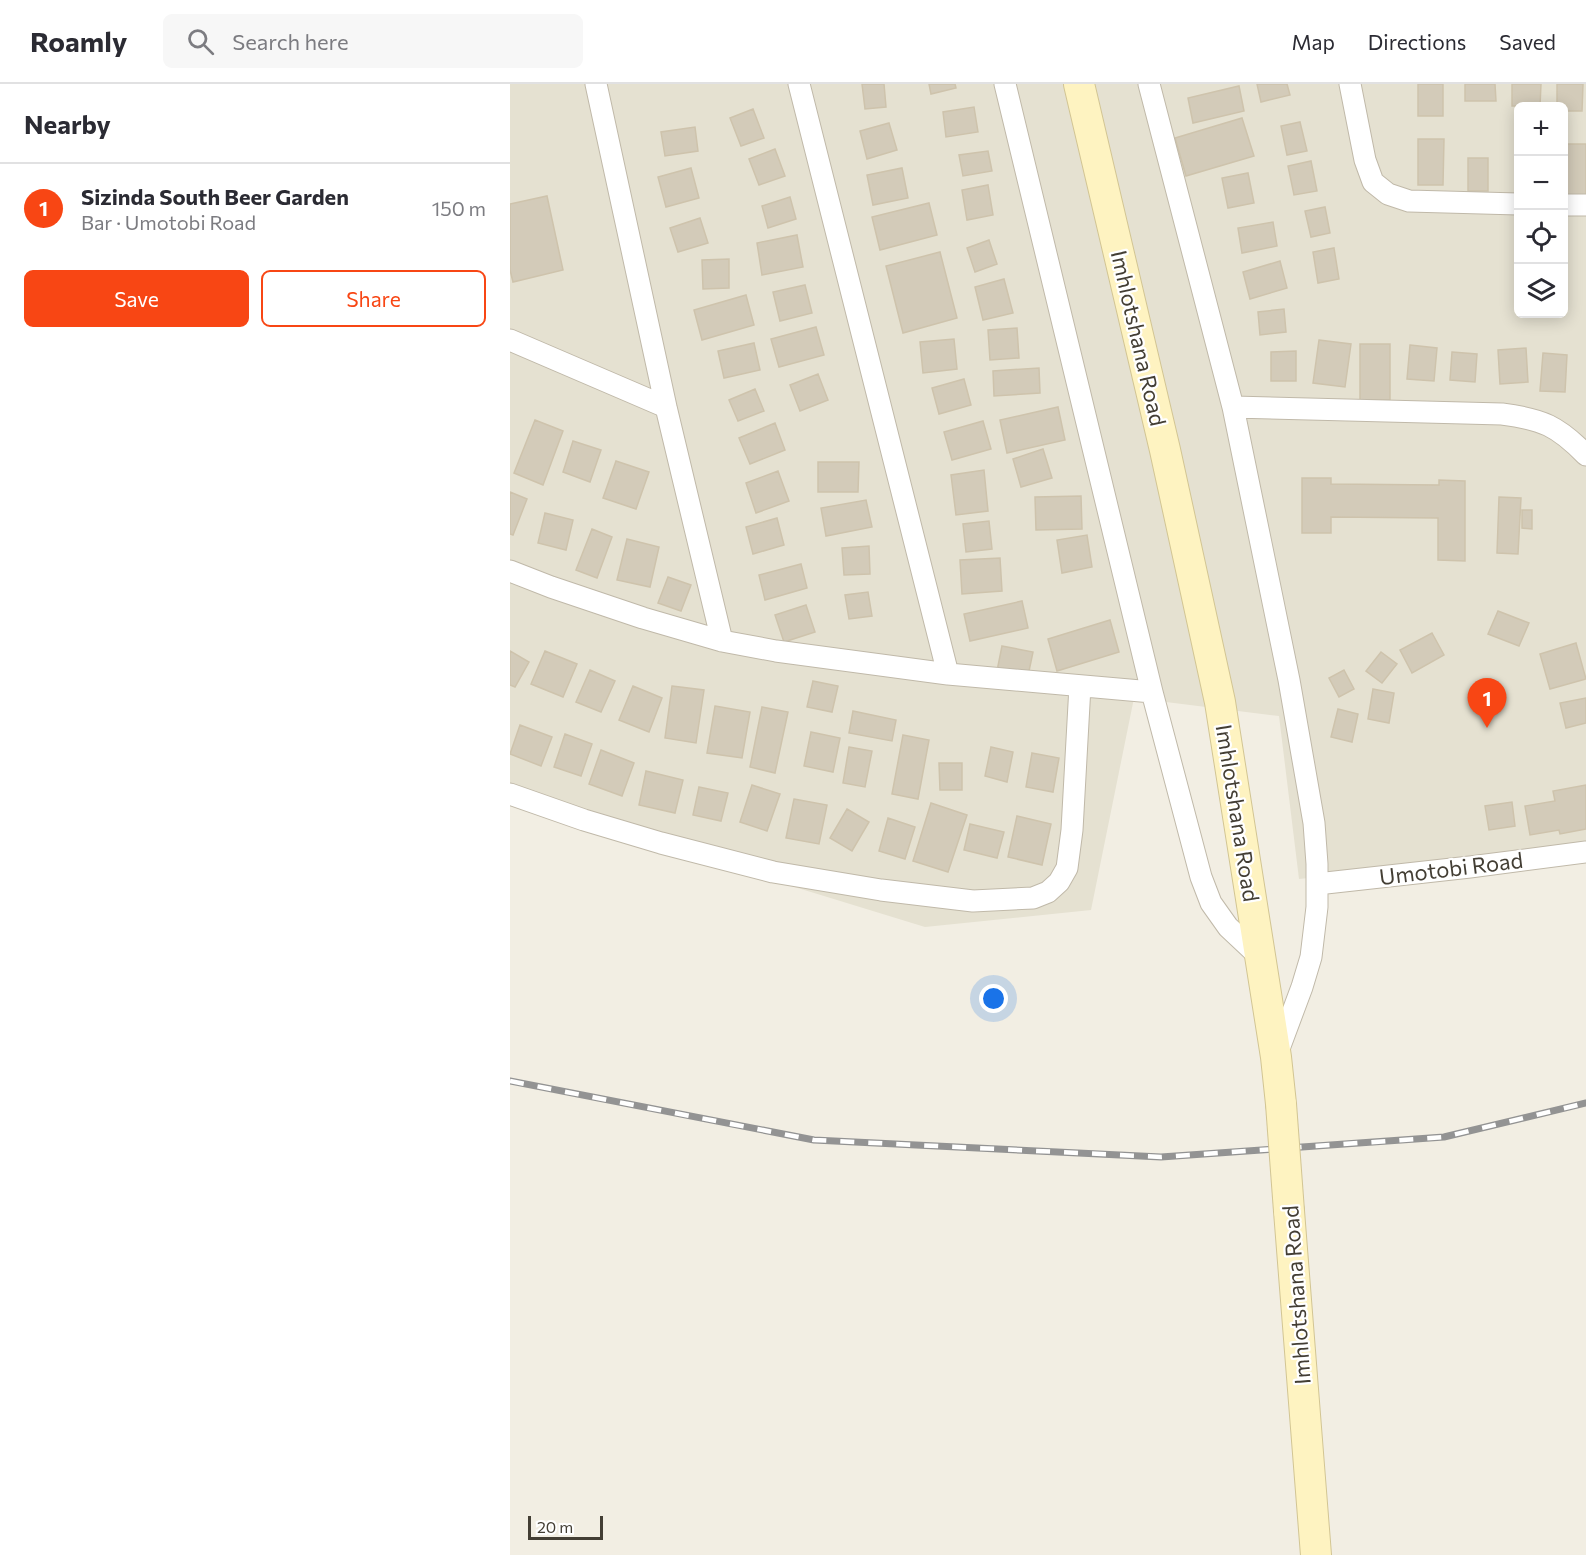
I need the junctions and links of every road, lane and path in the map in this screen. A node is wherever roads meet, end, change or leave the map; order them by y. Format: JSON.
{"nodes":[{"id":1,"x":596,"y":84,"type":"edge"},
{"id":2,"x":800,"y":84,"type":"edge"},
{"id":3,"x":1005,"y":84,"type":"edge"},
{"id":4,"x":1079,"y":84,"type":"edge"},
{"id":5,"x":1149,"y":84,"type":"edge"},
{"id":6,"x":1350,"y":84,"type":"edge"},
{"id":7,"x":1514,"y":204,"type":"edge"},
{"id":8,"x":1568,"y":205,"type":"edge"},
{"id":9,"x":1586,"y":206,"type":"edge"},
{"id":10,"x":510,"y":340,"type":"edge"},
{"id":11,"x":666,"y":407,"type":"junction"},
{"id":12,"x":1233,"y":407,"type":"junction"},
{"id":13,"x":1586,"y":455,"type":"edge"},
{"id":14,"x":510,"y":571,"type":"edge"},
{"id":15,"x":722,"y":641,"type":"junction"},
{"id":16,"x":948,"y":674,"type":"junction"},
{"id":17,"x":1080,"y":686,"type":"junction"},
{"id":18,"x":1152,"y":692,"type":"junction"},
{"id":19,"x":510,"y":794,"type":"edge"},
{"id":20,"x":1586,"y":852,"type":"edge"},
{"id":21,"x":1317,"y":884,"type":"junction"},
{"id":22,"x":1261,"y":958,"type":"junction"},
{"id":23,"x":1276,"y":1057,"type":"junction"},
{"id":24,"x":1316,"y":1555,"type":"edge"}],
"edges":[{"from":1,"to":11,"type":"street"},
{"from":2,"to":16,"type":"street"},
{"from":3,"to":18,"type":"street"},
{"from":4,"to":22,"type":"street","name":"Imhlotshana Road"},
{"from":5,"to":12,"type":"street"},
{"from":6,"to":7,"type":"street"},
{"from":8,"to":9,"type":"street"},
{"from":10,"to":11,"type":"street"},
{"from":11,"to":15,"type":"street"},
{"from":12,"to":13,"type":"street"},
{"from":12,"to":21,"type":"street"},
{"from":14,"to":15,"type":"street"},
{"from":15,"to":16,"type":"street"},
{"from":16,"to":17,"type":"street"},
{"from":17,"to":18,"type":"street"},
{"from":17,"to":19,"type":"street"},
{"from":18,"to":22,"type":"street"},
{"from":20,"to":21,"type":"street","name":"Umotobi Road"},
{"from":21,"to":23,"type":"street"},
{"from":22,"to":23,"type":"street","name":"Imhlotshana Road"},
{"from":23,"to":24,"type":"street","name":"Imhlotshana Road","bridge":true}]}
